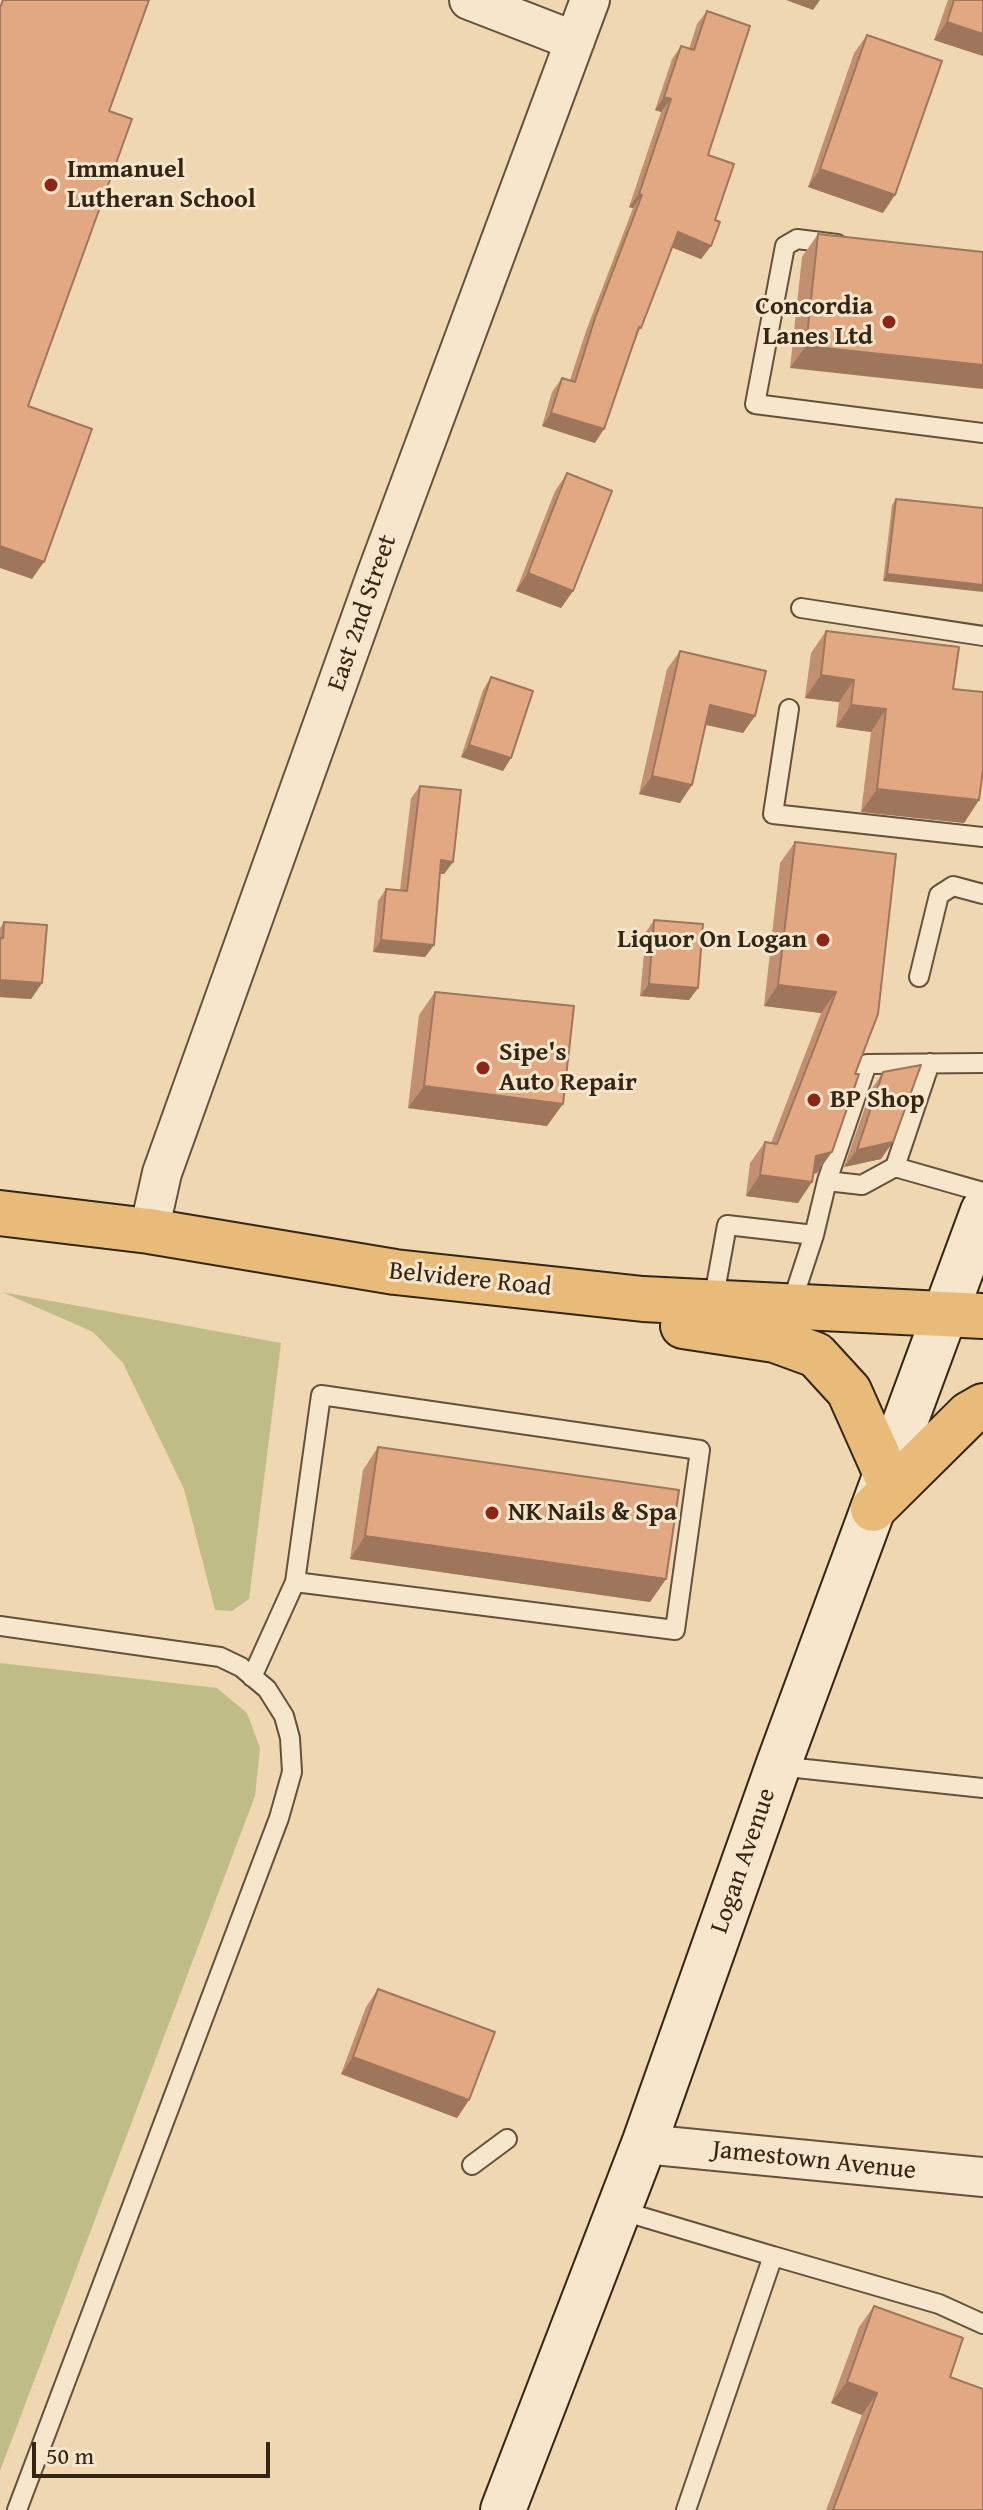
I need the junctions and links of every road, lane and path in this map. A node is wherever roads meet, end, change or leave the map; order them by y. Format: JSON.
{"nodes":[{"id":1,"x":469,"y":0,"type":"edge"},
{"id":2,"x":590,"y":0,"type":"edge"},
{"id":3,"x":575,"y":41,"type":"junction"},
{"id":4,"x":859,"y":246,"type":"edge"},
{"id":5,"x":983,"y":433,"type":"edge"},
{"id":6,"x":801,"y":608,"type":"dead end"},
{"id":7,"x":983,"y":636,"type":"edge"},
{"id":8,"x":789,"y":709,"type":"dead end"},
{"id":9,"x":983,"y":837,"type":"edge"},
{"id":10,"x":983,"y":894,"type":"edge"},
{"id":11,"x":919,"y":977,"type":"dead end"},
{"id":12,"x":930,"y":1063,"type":"junction"},
{"id":13,"x":983,"y":1063,"type":"edge"},
{"id":14,"x":895,"y":1167,"type":"junction"},
{"id":15,"x":827,"y":1181,"type":"junction"},
{"id":16,"x":983,"y":1192,"type":"edge"},
{"id":17,"x":983,"y":1211,"type":"edge"},
{"id":18,"x":0,"y":1213,"type":"edge"},
{"id":19,"x":149,"y":1231,"type":"junction"},
{"id":20,"x":814,"y":1235,"type":"junction"},
{"id":21,"x":558,"y":1290,"type":"junction"},
{"id":22,"x":713,"y":1302,"type":"junction"},
{"id":23,"x":790,"y":1306,"type":"junction"},
{"id":24,"x":970,"y":1317,"type":"edge"},
{"id":25,"x":983,"y":1406,"type":"edge"},
{"id":26,"x":880,"y":1491,"type":"junction"},
{"id":27,"x":295,"y":1582,"type":"junction"},
{"id":28,"x":0,"y":1626,"type":"edge"},
{"id":29,"x":252,"y":1677,"type":"junction"},
{"id":30,"x":778,"y":1766,"type":"junction"},
{"id":31,"x":983,"y":1788,"type":"edge"},
{"id":32,"x":507,"y":2139,"type":"dead end"},
{"id":33,"x":644,"y":2144,"type":"junction"},
{"id":34,"x":472,"y":2165,"type":"dead end"},
{"id":35,"x":983,"y":2177,"type":"edge"},
{"id":36,"x":619,"y":2210,"type":"junction"},
{"id":37,"x":773,"y":2256,"type":"junction"},
{"id":38,"x":983,"y":2324,"type":"edge"},
{"id":39,"x":17,"y":2510,"type":"edge"},
{"id":40,"x":503,"y":2510,"type":"edge"},
{"id":41,"x":686,"y":2510,"type":"edge"}],
"edges":[{"from":1,"to":3,"type":"street"},
{"from":2,"to":3,"type":"street","name":"East 2nd Street"},
{"from":3,"to":19,"type":"street","name":"East 2nd Street"},
{"from":4,"to":5,"type":"lane"},
{"from":6,"to":7,"type":"lane"},
{"from":8,"to":9,"type":"lane"},
{"from":10,"to":11,"type":"lane"},
{"from":12,"to":13,"type":"lane"},
{"from":12,"to":14,"type":"lane"},
{"from":12,"to":15,"type":"lane"},
{"from":14,"to":15,"type":"lane"},
{"from":14,"to":16,"type":"lane"},
{"from":15,"to":20,"type":"lane"},
{"from":17,"to":24,"type":"main road","name":"Logan Avenue"},
{"from":18,"to":19,"type":"main road","name":"Belvidere Road"},
{"from":19,"to":21,"type":"main road","name":"Belvidere Road"},
{"from":20,"to":22,"type":"lane"},
{"from":20,"to":23,"type":"lane"},
{"from":21,"to":22,"type":"main road","name":"Belvidere Road"},
{"from":21,"to":26,"type":"main road"},
{"from":22,"to":23,"type":"main road","name":"Belvidere Road"},
{"from":23,"to":24,"type":"main road","name":"Belvidere Road"},
{"from":24,"to":26,"type":"main road","name":"Logan Avenue"},
{"from":25,"to":26,"type":"main road"},
{"from":26,"to":30,"type":"main road","name":"Logan Avenue"},
{"from":27,"to":27,"type":"lane"},
{"from":27,"to":29,"type":"lane"},
{"from":28,"to":29,"type":"lane"},
{"from":29,"to":39,"type":"lane"},
{"from":30,"to":31,"type":"lane"},
{"from":30,"to":33,"type":"main road","name":"Logan Avenue"},
{"from":32,"to":34,"type":"lane"},
{"from":33,"to":35,"type":"street","name":"Jamestown Avenue"},
{"from":33,"to":36,"type":"main road","name":"Logan Avenue"},
{"from":36,"to":37,"type":"lane"},
{"from":36,"to":40,"type":"main road","name":"Logan Avenue"},
{"from":37,"to":38,"type":"lane"},
{"from":37,"to":41,"type":"lane"}]}
